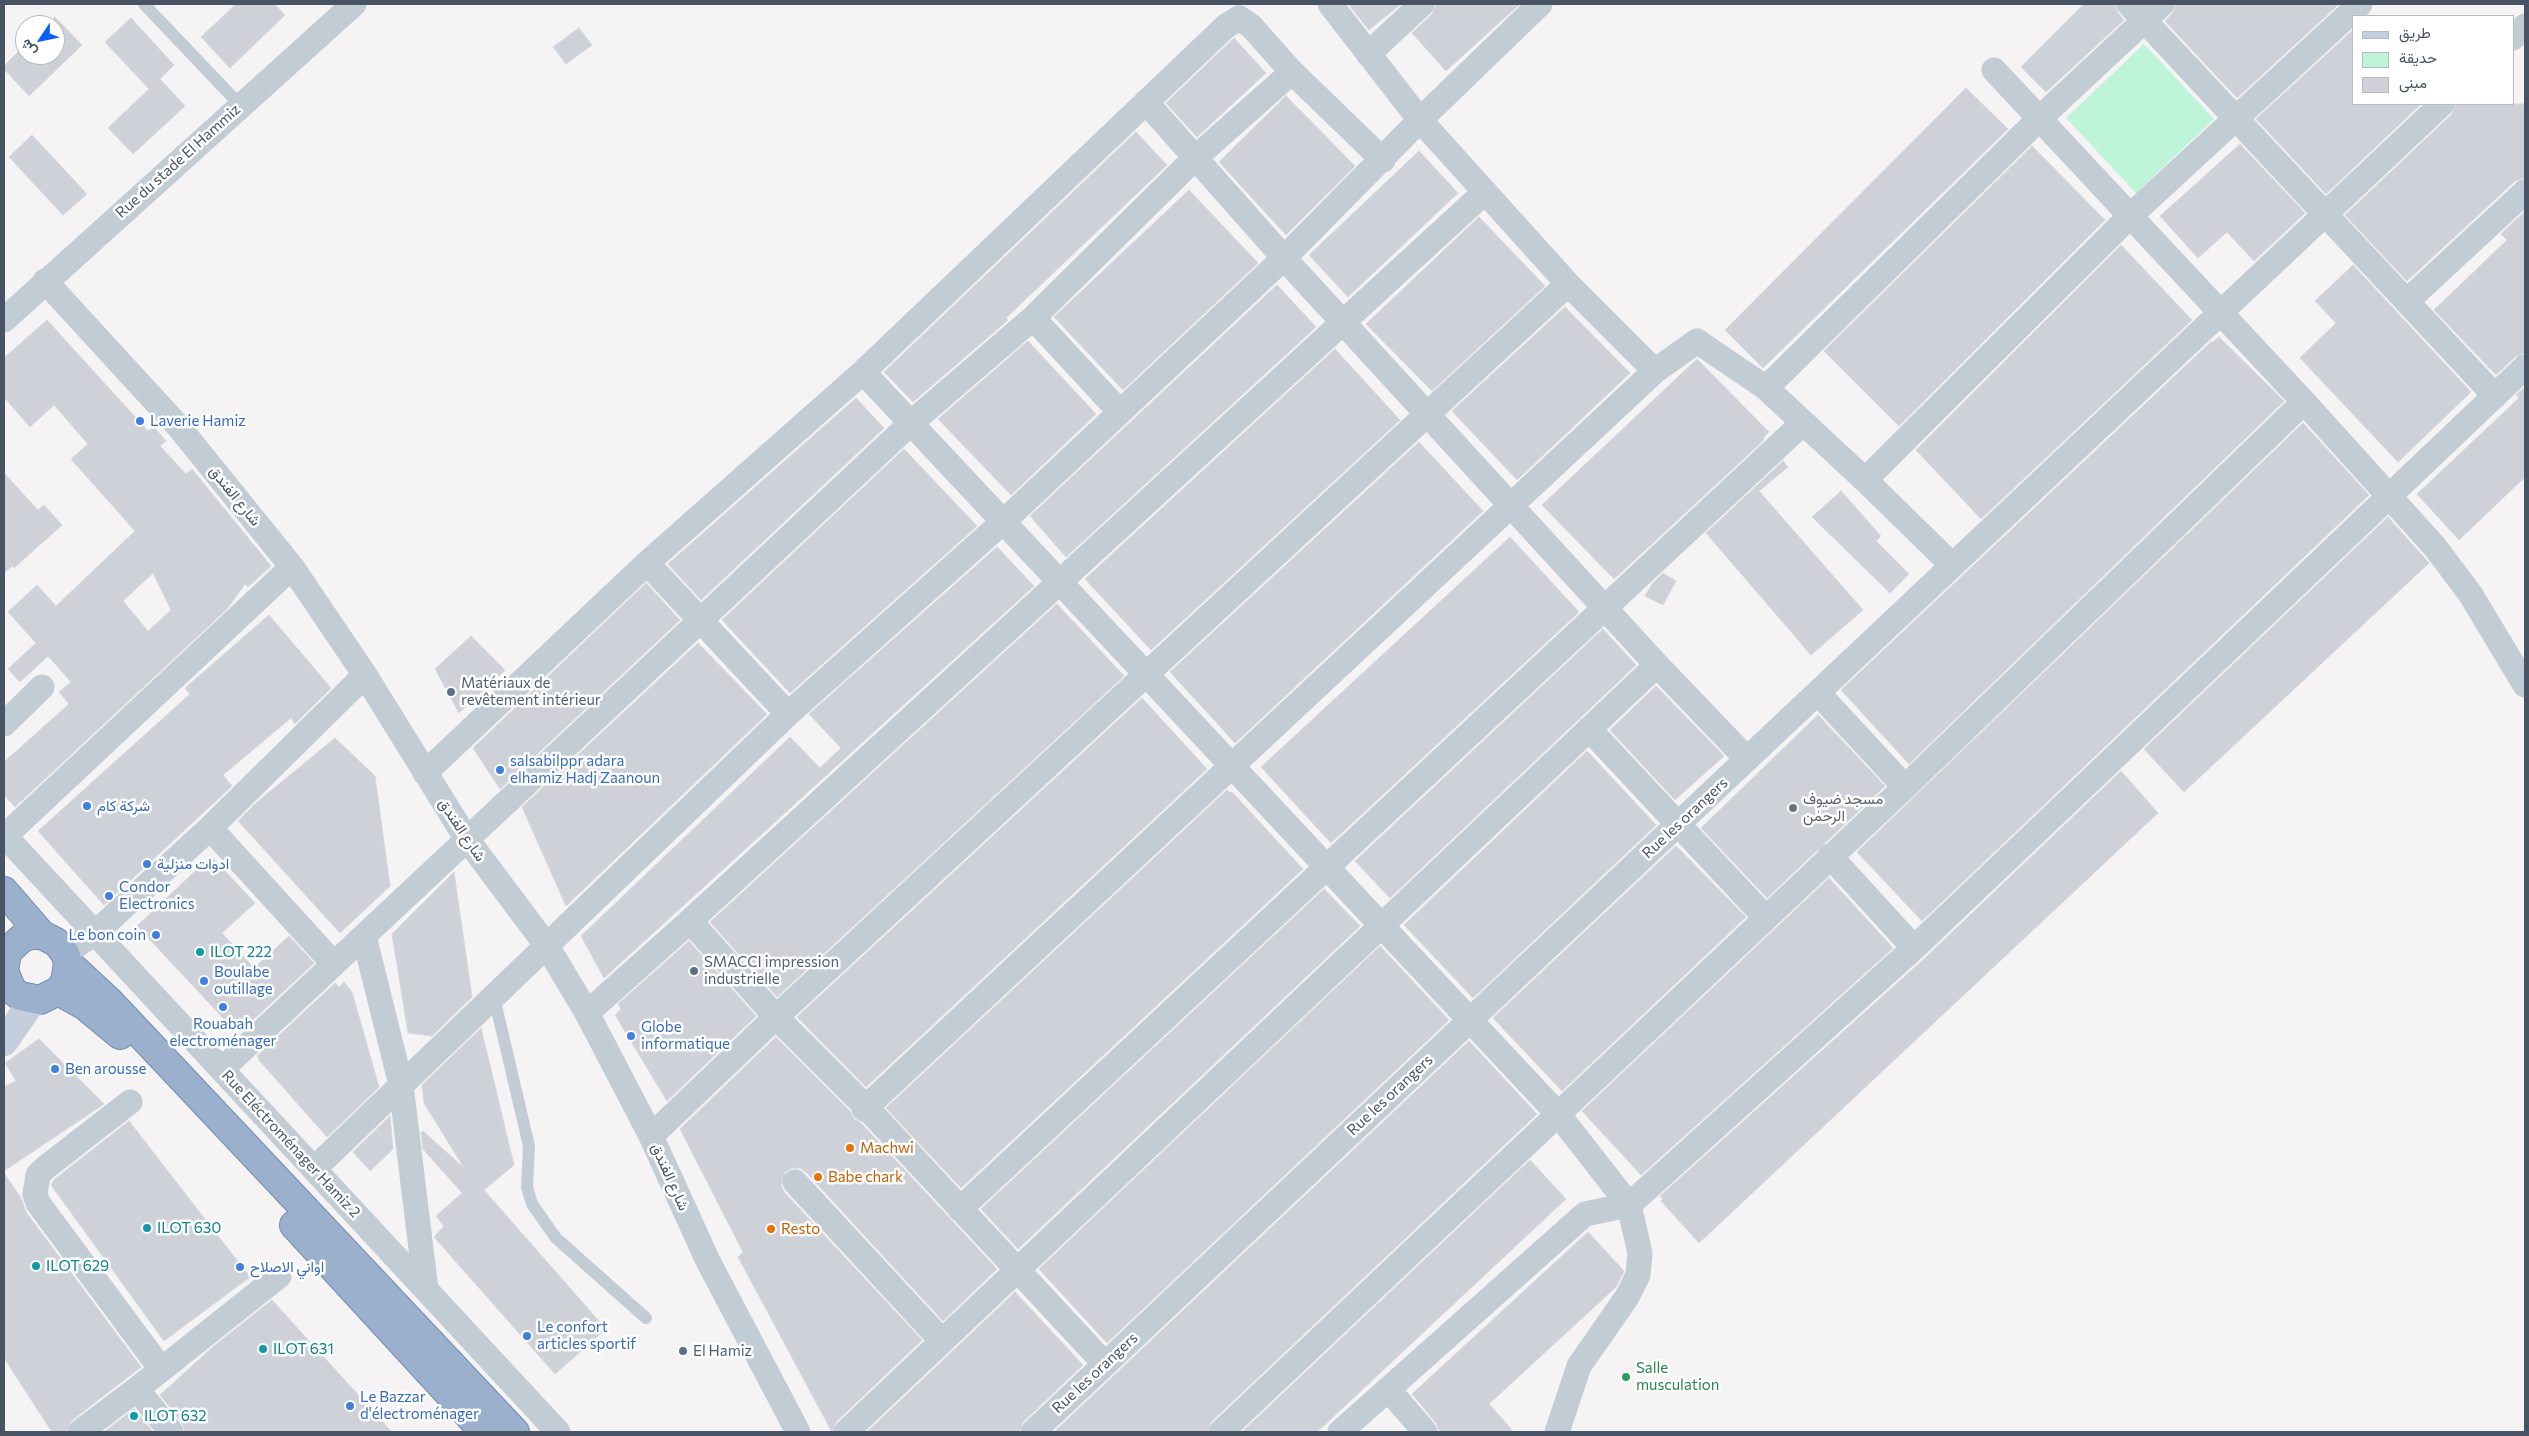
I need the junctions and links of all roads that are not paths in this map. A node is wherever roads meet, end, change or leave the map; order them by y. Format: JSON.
{"nodes":[{"id":1,"x":144,"y":4,"type":"edge"},
{"id":2,"x":354,"y":4,"type":"edge"},
{"id":3,"x":1330,"y":4,"type":"edge"},
{"id":4,"x":1422,"y":4,"type":"edge"},
{"id":5,"x":1540,"y":4,"type":"edge"},
{"id":6,"x":2360,"y":4,"type":"edge"},
{"id":7,"x":2145,"y":9,"type":"edge"},
{"id":8,"x":2525,"y":26,"type":"edge"},
{"id":9,"x":2514,"y":37,"type":"edge"},
{"id":10,"x":1368,"y":54,"type":"junction"},
{"id":11,"x":1994,"y":70,"type":"dead end"},
{"id":12,"x":1292,"y":72,"type":"junction"},
{"id":13,"x":1146,"y":102,"type":"junction"},
{"id":14,"x":240,"y":105,"type":"junction"},
{"id":15,"x":2441,"y":105,"type":"edge"},
{"id":16,"x":2235,"y":117,"type":"junction"},
{"id":17,"x":2040,"y":118,"type":"junction"},
{"id":18,"x":1420,"y":120,"type":"junction"},
{"id":19,"x":1195,"y":158,"type":"junction"},
{"id":20,"x":1383,"y":160,"type":"junction"},
{"id":21,"x":1485,"y":192,"type":"junction"},
{"id":22,"x":2525,"y":192,"type":"edge"},
{"id":23,"x":2325,"y":214,"type":"junction"},
{"id":24,"x":2130,"y":216,"type":"junction"},
{"id":25,"x":1284,"y":258,"type":"junction"},
{"id":26,"x":45,"y":281,"type":"junction"},
{"id":27,"x":1568,"y":284,"type":"junction"},
{"id":28,"x":2406,"y":301,"type":"junction"},
{"id":29,"x":2220,"y":312,"type":"junction"},
{"id":30,"x":1033,"y":318,"type":"junction"},
{"id":31,"x":4,"y":320,"type":"edge"},
{"id":32,"x":1344,"y":321,"type":"junction"},
{"id":33,"x":2525,"y":367,"type":"edge"},
{"id":34,"x":1655,"y":371,"type":"junction"},
{"id":35,"x":863,"y":372,"type":"junction"},
{"id":36,"x":1766,"y":388,"type":"junction"},
{"id":37,"x":2495,"y":396,"type":"junction"},
{"id":38,"x":2304,"y":402,"type":"junction"},
{"id":39,"x":1120,"y":412,"type":"junction"},
{"id":40,"x":1429,"y":414,"type":"junction"},
{"id":41,"x":1803,"y":422,"type":"junction"},
{"id":42,"x":911,"y":423,"type":"junction"},
{"id":43,"x":1865,"y":480,"type":"junction"},
{"id":44,"x":2390,"y":496,"type":"junction"},
{"id":45,"x":1512,"y":505,"type":"junction"},
{"id":46,"x":1003,"y":522,"type":"junction"},
{"id":47,"x":646,"y":563,"type":"junction"},
{"id":48,"x":1952,"y":566,"type":"junction"},
{"id":49,"x":292,"y":567,"type":"junction"},
{"id":50,"x":1060,"y":582,"type":"junction"},
{"id":51,"x":1604,"y":606,"type":"junction"},
{"id":52,"x":700,"y":620,"type":"junction"},
{"id":53,"x":1657,"y":665,"type":"junction"},
{"id":54,"x":365,"y":675,"type":"junction"},
{"id":55,"x":1146,"y":675,"type":"junction"},
{"id":56,"x":2525,"y":685,"type":"edge"},
{"id":57,"x":42,"y":687,"type":"dead end"},
{"id":58,"x":1818,"y":693,"type":"junction"},
{"id":59,"x":788,"y":714,"type":"junction"},
{"id":60,"x":4,"y":724,"type":"edge"},
{"id":61,"x":1589,"y":729,"type":"junction"},
{"id":62,"x":1748,"y":759,"type":"junction"},
{"id":63,"x":1232,"y":766,"type":"junction"},
{"id":64,"x":424,"y":773,"type":"junction"},
{"id":65,"x":1905,"y":786,"type":"junction"},
{"id":66,"x":1677,"y":825,"type":"junction"},
{"id":67,"x":210,"y":828,"type":"junction"},
{"id":68,"x":4,"y":835,"type":"edge"},
{"id":69,"x":466,"y":838,"type":"junction"},
{"id":70,"x":1830,"y":856,"type":"junction"},
{"id":71,"x":1326,"y":867,"type":"junction"},
{"id":72,"x":4,"y":891,"type":"edge"},
{"id":73,"x":1765,"y":917,"type":"junction"},
{"id":74,"x":690,"y":921,"type":"junction"},
{"id":75,"x":1382,"y":925,"type":"junction"},
{"id":76,"x":95,"y":933,"type":"junction"},
{"id":77,"x":42,"y":935,"type":"junction"},
{"id":78,"x":364,"y":936,"type":"junction"},
{"id":79,"x":9,"y":937,"type":"edge"},
{"id":80,"x":547,"y":946,"type":"junction"},
{"id":81,"x":1914,"y":948,"type":"junction"},
{"id":82,"x":67,"y":958,"type":"junction"},
{"id":83,"x":334,"y":964,"type":"junction"},
{"id":84,"x":4,"y":971,"type":"edge"},
{"id":85,"x":494,"y":997,"type":"junction"},
{"id":86,"x":41,"y":999,"type":"junction"},
{"id":87,"x":587,"y":1013,"type":"junction"},
{"id":88,"x":776,"y":1017,"type":"junction"},
{"id":89,"x":1470,"y":1020,"type":"junction"},
{"id":90,"x":4,"y":1042,"type":"edge"},
{"id":91,"x":222,"y":1070,"type":"junction"},
{"id":92,"x":401,"y":1085,"type":"junction"},
{"id":93,"x":130,"y":1102,"type":"dead end"},
{"id":94,"x":865,"y":1108,"type":"junction"},
{"id":95,"x":1558,"y":1114,"type":"junction"},
{"id":96,"x":651,"y":1136,"type":"junction"},
{"id":97,"x":314,"y":1169,"type":"junction"},
{"id":98,"x":794,"y":1182,"type":"dead end"},
{"id":99,"x":1629,"y":1205,"type":"junction"},
{"id":100,"x":960,"y":1210,"type":"junction"},
{"id":101,"x":1017,"y":1270,"type":"junction"},
{"id":102,"x":279,"y":1276,"type":"dead end"},
{"id":103,"x":426,"y":1290,"type":"junction"},
{"id":104,"x":646,"y":1318,"type":"dead end"},
{"id":105,"x":942,"y":1341,"type":"junction"},
{"id":106,"x":1105,"y":1364,"type":"junction"},
{"id":107,"x":161,"y":1369,"type":"junction"},
{"id":108,"x":137,"y":1389,"type":"junction"},
{"id":109,"x":1388,"y":1389,"type":"junction"},
{"id":110,"x":80,"y":1432,"type":"edge"},
{"id":111,"x":171,"y":1432,"type":"edge"},
{"id":112,"x":484,"y":1432,"type":"edge"},
{"id":113,"x":515,"y":1432,"type":"edge"},
{"id":114,"x":558,"y":1432,"type":"edge"},
{"id":115,"x":798,"y":1432,"type":"edge"},
{"id":116,"x":846,"y":1432,"type":"edge"},
{"id":117,"x":1033,"y":1432,"type":"edge"},
{"id":118,"x":1221,"y":1432,"type":"edge"},
{"id":119,"x":1340,"y":1432,"type":"edge"},
{"id":120,"x":1424,"y":1432,"type":"edge"},
{"id":121,"x":1556,"y":1432,"type":"edge"}],
"edges":[{"from":1,"to":14,"type":"lane"},
{"from":2,"to":14,"type":"street","name":"Rue du stade El Hammiz"},
{"from":3,"to":10,"type":"street"},
{"from":4,"to":10,"type":"street"},
{"from":5,"to":18,"type":"street"},
{"from":6,"to":16,"type":"street"},
{"from":7,"to":16,"type":"street"},
{"from":7,"to":17,"type":"street"},
{"from":8,"to":9,"type":"street"},
{"from":10,"to":18,"type":"street"},
{"from":11,"to":17,"type":"street"},
{"from":12,"to":13,"type":"street"},
{"from":12,"to":19,"type":"street"},
{"from":12,"to":20,"type":"street"},
{"from":13,"to":19,"type":"street"},
{"from":13,"to":35,"type":"street"},
{"from":14,"to":26,"type":"street","name":"Rue du stade El Hammiz"},
{"from":15,"to":23,"type":"street","name":"Rue les orangers"},
{"from":16,"to":23,"type":"street"},
{"from":16,"to":24,"type":"street"},
{"from":17,"to":24,"type":"street"},
{"from":17,"to":36,"type":"street"},
{"from":18,"to":20,"type":"street"},
{"from":18,"to":21,"type":"street"},
{"from":19,"to":25,"type":"street"},
{"from":19,"to":30,"type":"street"},
{"from":20,"to":25,"type":"street"},
{"from":21,"to":27,"type":"street"},
{"from":21,"to":32,"type":"street"},
{"from":22,"to":28,"type":"street"},
{"from":23,"to":28,"type":"street"},
{"from":23,"to":29,"type":"street","name":"Rue les orangers"},
{"from":24,"to":29,"type":"street"},
{"from":24,"to":43,"type":"street"},
{"from":25,"to":32,"type":"street"},
{"from":25,"to":39,"type":"street"},
{"from":26,"to":31,"type":"street","name":"Rue du stade El Hammiz"},
{"from":26,"to":49,"type":"street","name":"شارع الفندق"},
{"from":27,"to":34,"type":"street"},
{"from":27,"to":40,"type":"street"},
{"from":28,"to":37,"type":"street"},
{"from":29,"to":38,"type":"street"},
{"from":29,"to":48,"type":"street","name":"Rue les orangers"},
{"from":30,"to":39,"type":"street"},
{"from":30,"to":42,"type":"street"},
{"from":32,"to":40,"type":"street"},
{"from":32,"to":50,"type":"street"},
{"from":33,"to":37,"type":"street"},
{"from":34,"to":36,"type":"street"},
{"from":34,"to":45,"type":"street"},
{"from":35,"to":42,"type":"street"},
{"from":35,"to":47,"type":"street"},
{"from":36,"to":41,"type":"street"},
{"from":37,"to":44,"type":"street"},
{"from":38,"to":44,"type":"street"},
{"from":38,"to":65,"type":"street"},
{"from":39,"to":46,"type":"street"},
{"from":40,"to":45,"type":"street"},
{"from":40,"to":55,"type":"street"},
{"from":41,"to":43,"type":"street"},
{"from":41,"to":51,"type":"street"},
{"from":42,"to":46,"type":"street"},
{"from":42,"to":52,"type":"street"},
{"from":43,"to":48,"type":"street"},
{"from":44,"to":56,"type":"street"},
{"from":44,"to":81,"type":"street"},
{"from":45,"to":51,"type":"street"},
{"from":45,"to":63,"type":"street"},
{"from":46,"to":50,"type":"street"},
{"from":46,"to":59,"type":"street"},
{"from":47,"to":52,"type":"street"},
{"from":47,"to":64,"type":"street"},
{"from":48,"to":58,"type":"street","name":"Rue les orangers"},
{"from":49,"to":54,"type":"street","name":"شارع الفندق"},
{"from":49,"to":68,"type":"street"},
{"from":50,"to":55,"type":"street"},
{"from":50,"to":74,"type":"street"},
{"from":51,"to":53,"type":"street"},
{"from":51,"to":71,"type":"street"},
{"from":52,"to":59,"type":"street"},
{"from":52,"to":69,"type":"street"},
{"from":53,"to":61,"type":"street"},
{"from":53,"to":62,"type":"street"},
{"from":54,"to":64,"type":"street","name":"شارع الفندق"},
{"from":54,"to":67,"type":"street"},
{"from":55,"to":63,"type":"street"},
{"from":55,"to":88,"type":"street"},
{"from":57,"to":60,"type":"street"},
{"from":58,"to":62,"type":"street","name":"Rue les orangers"},
{"from":58,"to":65,"type":"street"},
{"from":59,"to":80,"type":"street"},
{"from":61,"to":66,"type":"street"},
{"from":61,"to":75,"type":"street"},
{"from":62,"to":66,"type":"street","name":"Rue les orangers"},
{"from":63,"to":71,"type":"street"},
{"from":63,"to":94,"type":"street"},
{"from":64,"to":69,"type":"street","name":"شارع الفندق"},
{"from":65,"to":70,"type":"street"},
{"from":66,"to":73,"type":"street"},
{"from":66,"to":89,"type":"street","name":"Rue les orangers"},
{"from":67,"to":76,"type":"street"},
{"from":67,"to":83,"type":"street"},
{"from":68,"to":76,"type":"street","name":"Rue Eléctroménager Hamiz 2"},
{"from":69,"to":78,"type":"street"},
{"from":69,"to":80,"type":"street","name":"شارع الفندق"},
{"from":70,"to":73,"type":"street"},
{"from":70,"to":81,"type":"street"},
{"from":71,"to":75,"type":"street"},
{"from":71,"to":100,"type":"street"},
{"from":72,"to":77,"type":"highway"},
{"from":73,"to":95,"type":"street"},
{"from":74,"to":87,"type":"street"},
{"from":74,"to":88,"type":"street"},
{"from":75,"to":89,"type":"street"},
{"from":75,"to":101,"type":"street"},
{"from":76,"to":82,"type":"street"},
{"from":76,"to":91,"type":"street","name":"Rue Eléctroménager Hamiz 2"},
{"from":77,"to":79,"type":"highway"},
{"from":77,"to":82,"type":"highway"},
{"from":78,"to":83,"type":"street"},
{"from":78,"to":92,"type":"street"},
{"from":79,"to":84,"type":"highway"},
{"from":80,"to":85,"type":"street"},
{"from":80,"to":87,"type":"street","name":"شارع الفندق"},
{"from":81,"to":99,"type":"street"},
{"from":82,"to":86,"type":"highway"},
{"from":82,"to":113,"type":"highway"},
{"from":83,"to":91,"type":"street"},
{"from":84,"to":86,"type":"highway"},
{"from":85,"to":92,"type":"street"},
{"from":85,"to":104,"type":"lane"},
{"from":86,"to":90,"type":"main road"},
{"from":86,"to":112,"type":"highway"},
{"from":87,"to":96,"type":"street","name":"شارع الفندق"},
{"from":88,"to":94,"type":"street"},
{"from":88,"to":96,"type":"street"},
{"from":89,"to":95,"type":"street"},
{"from":89,"to":106,"type":"street","name":"Rue les orangers"},
{"from":91,"to":97,"type":"street","name":"Rue Eléctroménager Hamiz 2"},
{"from":92,"to":97,"type":"street"},
{"from":92,"to":103,"type":"street"},
{"from":93,"to":107,"type":"street"},
{"from":94,"to":100,"type":"street"},
{"from":95,"to":99,"type":"street"},
{"from":95,"to":118,"type":"street"},
{"from":96,"to":115,"type":"street","name":"شارع الفندق"},
{"from":97,"to":103,"type":"street","name":"Rue Eléctroménager Hamiz 2"},
{"from":98,"to":105,"type":"street"},
{"from":99,"to":109,"type":"street"},
{"from":99,"to":121,"type":"street"},
{"from":100,"to":101,"type":"street"},
{"from":101,"to":105,"type":"street"},
{"from":101,"to":106,"type":"street"},
{"from":102,"to":107,"type":"street"},
{"from":103,"to":114,"type":"street","name":"Rue Eléctroménager Hamiz 2"},
{"from":105,"to":116,"type":"street"},
{"from":106,"to":117,"type":"street","name":"Rue les orangers"},
{"from":107,"to":108,"type":"street"},
{"from":108,"to":110,"type":"street"},
{"from":108,"to":111,"type":"street"},
{"from":109,"to":119,"type":"street"},
{"from":109,"to":120,"type":"street"}]}
